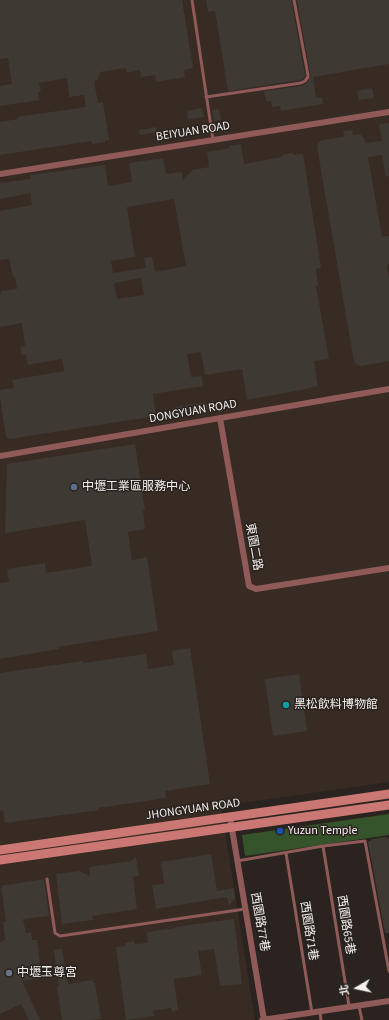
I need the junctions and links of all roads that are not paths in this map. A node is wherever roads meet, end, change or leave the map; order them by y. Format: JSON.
{"nodes":[{"id":1,"x":192,"y":0,"type":"edge"},
{"id":2,"x":294,"y":0,"type":"edge"},
{"id":3,"x":206,"y":97,"type":"junction"},
{"id":4,"x":389,"y":112,"type":"edge"},
{"id":5,"x":213,"y":140,"type":"junction"},
{"id":6,"x":0,"y":174,"type":"edge"},
{"id":7,"x":389,"y":390,"type":"edge"},
{"id":8,"x":220,"y":418,"type":"junction"},
{"id":9,"x":0,"y":456,"type":"edge"},
{"id":10,"x":389,"y":568,"type":"edge"},
{"id":11,"x":389,"y":794,"type":"edge"},
{"id":12,"x":389,"y":805,"type":"edge"},
{"id":13,"x":230,"y":817,"type":"junction"},
{"id":14,"x":231,"y":827,"type":"junction"},
{"id":15,"x":323,"y":846,"type":"junction"},
{"id":16,"x":0,"y":850,"type":"edge"},
{"id":17,"x":286,"y":853,"type":"junction"},
{"id":18,"x":0,"y":860,"type":"edge"},
{"id":19,"x":237,"y":860,"type":"junction"},
{"id":20,"x":47,"y":879,"type":"dead end"},
{"id":21,"x":245,"y":909,"type":"junction"},
{"id":22,"x":389,"y":971,"type":"edge"},
{"id":23,"x":389,"y":1001,"type":"edge"},
{"id":24,"x":359,"y":1005,"type":"junction"},
{"id":25,"x":349,"y":1007,"type":"junction"},
{"id":26,"x":320,"y":1011,"type":"junction"},
{"id":27,"x":312,"y":1013,"type":"junction"},
{"id":28,"x":279,"y":1019,"type":"edge"},
{"id":29,"x":261,"y":1020,"type":"edge"},
{"id":30,"x":264,"y":1020,"type":"edge"},
{"id":31,"x":321,"y":1020,"type":"edge"},
{"id":32,"x":362,"y":1020,"type":"edge"}],
"edges":[{"from":1,"to":3,"type":"lane"},
{"from":2,"to":3,"type":"lane"},
{"from":3,"to":5,"type":"lane"},
{"from":4,"to":5,"type":"street","name":"BEIYUAN ROAD"},
{"from":5,"to":6,"type":"street","name":"BEIYUAN ROAD"},
{"from":7,"to":8,"type":"street","name":"DONGYUAN ROAD"},
{"from":8,"to":9,"type":"street","name":"DONGYUAN ROAD"},
{"from":8,"to":10,"type":"street","name":"東園二路"},
{"from":11,"to":13,"type":"main road","name":"JHONGYUAN ROAD"},
{"from":12,"to":14,"type":"main road","name":"JHONGYUAN ROAD"},
{"from":13,"to":14,"type":"street","name":"西園路77巷"},
{"from":13,"to":16,"type":"main road","name":"JHONGYUAN ROAD"},
{"from":14,"to":18,"type":"main road","name":"JHONGYUAN ROAD"},
{"from":14,"to":19,"type":"street","name":"西園路77巷"},
{"from":15,"to":17,"type":"lane"},
{"from":15,"to":22,"type":"lane"},
{"from":15,"to":25,"type":"lane","name":"西園路65巷"},
{"from":17,"to":19,"type":"lane"},
{"from":17,"to":27,"type":"lane","name":"西園路71巷"},
{"from":19,"to":21,"type":"street","name":"西園路77巷"},
{"from":20,"to":21,"type":"lane"},
{"from":21,"to":30,"type":"street","name":"西園路77巷"},
{"from":23,"to":24,"type":"street"},
{"from":24,"to":25,"type":"street"},
{"from":24,"to":32,"type":"lane"},
{"from":25,"to":26,"type":"street"},
{"from":26,"to":27,"type":"street"},
{"from":26,"to":31,"type":"lane"},
{"from":27,"to":28,"type":"street"},
{"from":28,"to":30,"type":"street"},
{"from":29,"to":30,"type":"street"}]}
